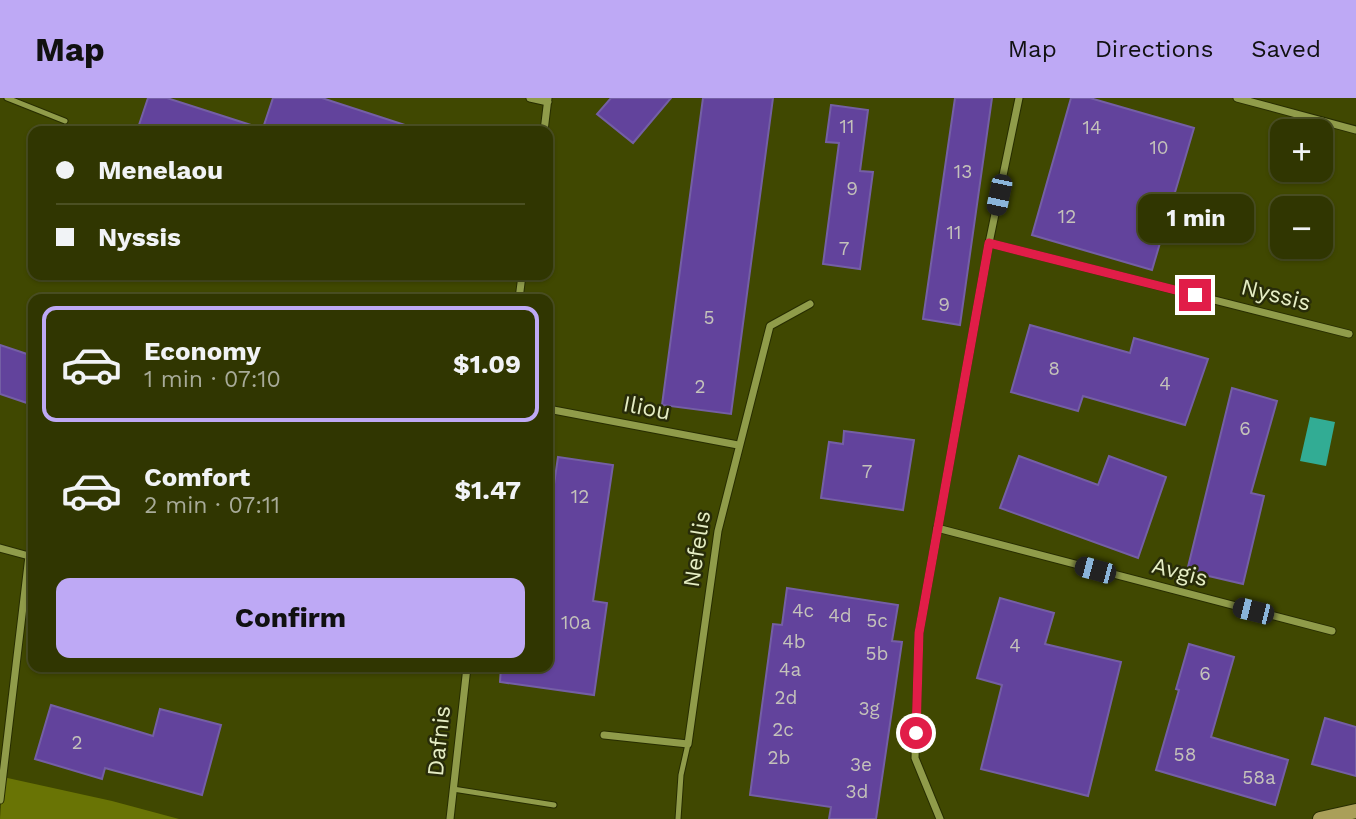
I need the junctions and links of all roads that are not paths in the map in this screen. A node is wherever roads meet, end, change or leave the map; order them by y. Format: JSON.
{"nodes":[{"id":1,"x":7,"y":98,"type":"edge"},
{"id":2,"x":530,"y":98,"type":"edge"},
{"id":3,"x":1019,"y":98,"type":"edge"},
{"id":4,"x":1237,"y":98,"type":"edge"},
{"id":5,"x":548,"y":100,"type":"edge"},
{"id":6,"x":65,"y":121,"type":"dead end"},
{"id":7,"x":545,"y":126,"type":"edge"},
{"id":8,"x":1356,"y":130,"type":"edge"},
{"id":9,"x":989,"y":243,"type":"junction"},
{"id":10,"x":810,"y":304,"type":"dead end"},
{"id":11,"x":1349,"y":334,"type":"dead end"},
{"id":12,"x":553,"y":410,"type":"edge"},
{"id":13,"x":738,"y":445,"type":"junction"},
{"id":14,"x":937,"y":528,"type":"junction"},
{"id":15,"x":0,"y":548,"type":"edge"},
{"id":16,"x":28,"y":556,"type":"edge"},
{"id":17,"x":28,"y":564,"type":"edge"},
{"id":18,"x":1332,"y":631,"type":"dead end"},
{"id":19,"x":466,"y":672,"type":"edge"},
{"id":20,"x":604,"y":735,"type":"dead end"},
{"id":21,"x":688,"y":744,"type":"junction"},
{"id":22,"x":453,"y":789,"type":"junction"},
{"id":23,"x":0,"y":800,"type":"edge"},
{"id":24,"x":554,"y":804,"type":"dead end"},
{"id":25,"x":1356,"y":811,"type":"edge"},
{"id":26,"x":450,"y":819,"type":"edge"},
{"id":27,"x":678,"y":819,"type":"edge"},
{"id":28,"x":940,"y":819,"type":"edge"},
{"id":29,"x":1320,"y":819,"type":"edge"}],
"edges":[{"from":1,"to":6,"type":"lane"},
{"from":2,"to":5,"type":"street"},
{"from":3,"to":9,"type":"street"},
{"from":4,"to":8,"type":"street"},
{"from":5,"to":7,"type":"street"},
{"from":9,"to":11,"type":"street","name":"Nyssis"},
{"from":9,"to":14,"type":"street"},
{"from":10,"to":13,"type":"street","name":"Nefelis"},
{"from":12,"to":13,"type":"street","name":"Iliou"},
{"from":13,"to":21,"type":"street","name":"Nefelis"},
{"from":14,"to":18,"type":"street","name":"Avgis"},
{"from":14,"to":28,"type":"street"},
{"from":15,"to":16,"type":"street"},
{"from":17,"to":23,"type":"street"},
{"from":19,"to":22,"type":"street","name":"Dafnis"},
{"from":20,"to":21,"type":"street"},
{"from":21,"to":27,"type":"lane"},
{"from":22,"to":24,"type":"lane"},
{"from":22,"to":26,"type":"street","name":"Dafnis"},
{"from":25,"to":29,"type":"street"}]}
